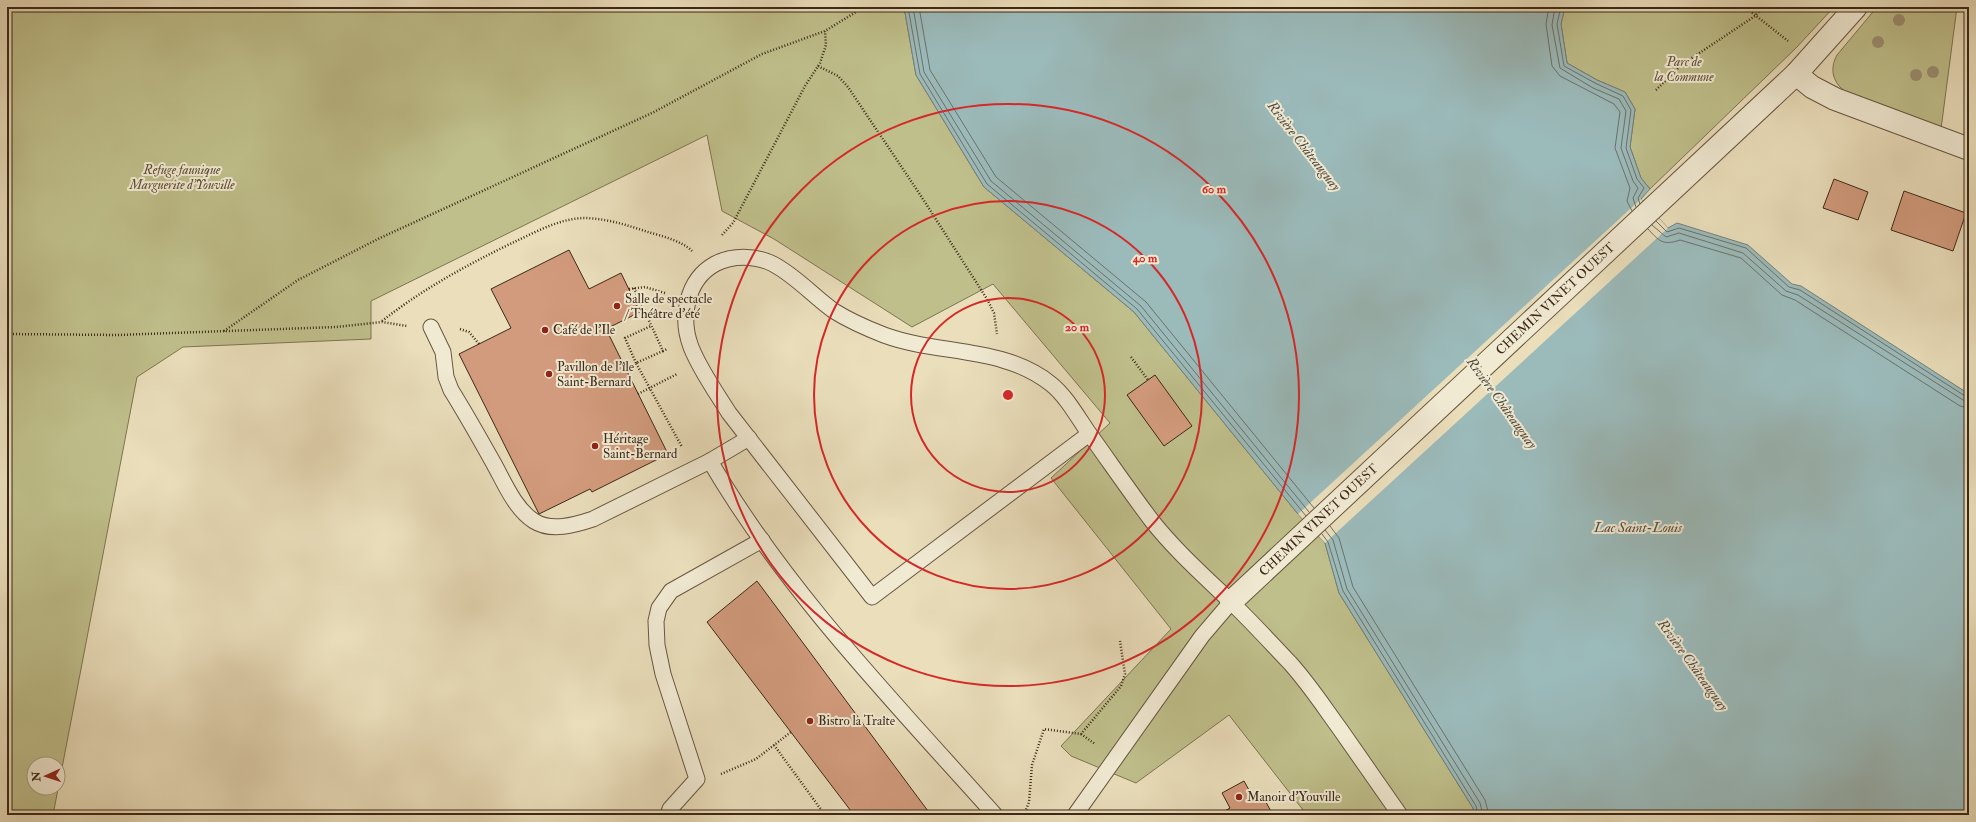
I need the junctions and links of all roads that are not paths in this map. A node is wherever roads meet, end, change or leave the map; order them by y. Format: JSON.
{"nodes":[{"id":1,"x":1856,"y":7,"type":"edge"},
{"id":2,"x":1796,"y":74,"type":"junction"},
{"id":3,"x":1969,"y":149,"type":"edge"},
{"id":4,"x":431,"y":327,"type":"dead end"},
{"id":5,"x":1089,"y":434,"type":"junction"},
{"id":6,"x":749,"y":438,"type":"junction"},
{"id":7,"x":710,"y":461,"type":"junction"},
{"id":8,"x":762,"y":540,"type":"junction"},
{"id":9,"x":1231,"y":602,"type":"junction"},
{"id":10,"x":668,"y":815,"type":"edge"},
{"id":11,"x":995,"y":815,"type":"edge"},
{"id":12,"x":1075,"y":815,"type":"edge"},
{"id":13,"x":1400,"y":815,"type":"edge"}],
"edges":[{"from":1,"to":2,"type":"street","name":"CHEMIN VINET OUEST"},
{"from":2,"to":3,"type":"street"},
{"from":2,"to":9,"type":"street","name":"CHEMIN VINET OUEST"},
{"from":4,"to":7,"type":"lane"},
{"from":5,"to":6,"type":"lane"},
{"from":5,"to":6,"type":"lane"},
{"from":5,"to":9,"type":"lane"},
{"from":6,"to":7,"type":"lane"},
{"from":7,"to":8,"type":"lane"},
{"from":8,"to":10,"type":"lane"},
{"from":8,"to":11,"type":"lane"},
{"from":9,"to":12,"type":"lane"},
{"from":9,"to":13,"type":"lane"}]}
